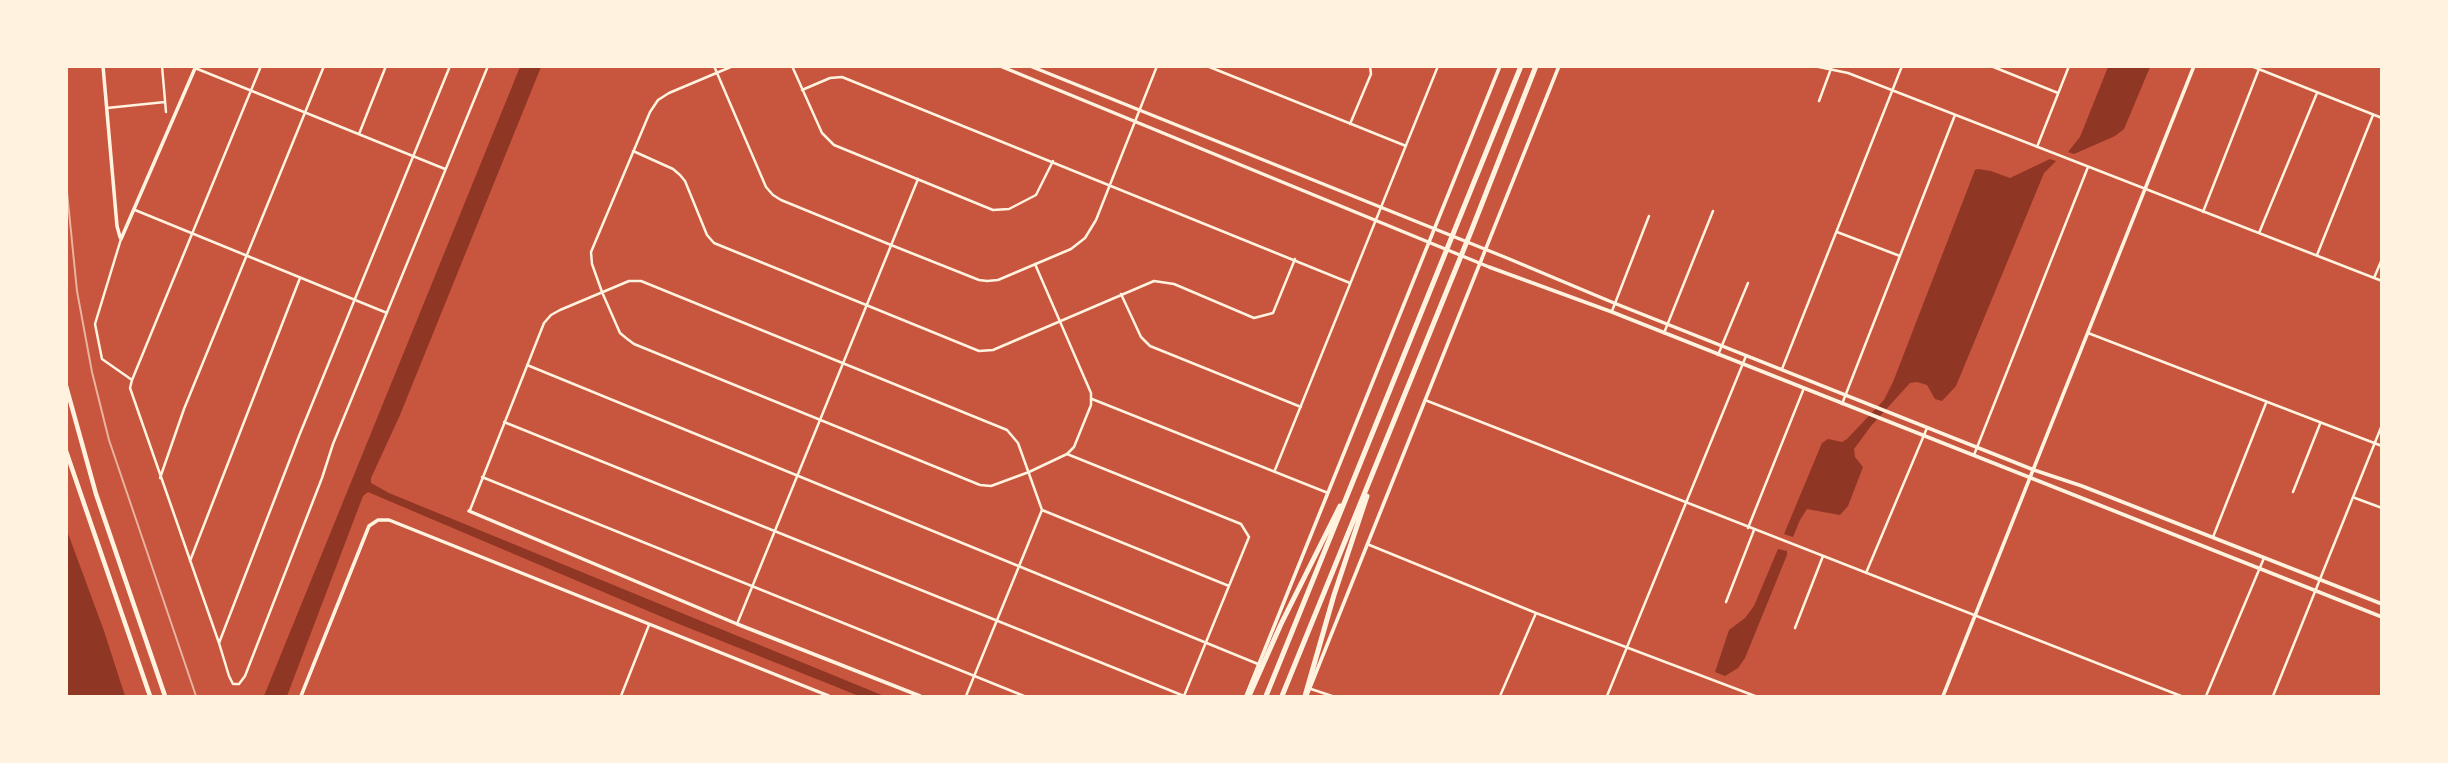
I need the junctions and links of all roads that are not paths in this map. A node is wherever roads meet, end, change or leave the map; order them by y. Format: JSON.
{"nodes":[{"id":1,"x":103,"y":66,"type":"edge"},
{"id":2,"x":162,"y":66,"type":"edge"},
{"id":3,"x":261,"y":66,"type":"edge"},
{"id":4,"x":324,"y":66,"type":"edge"},
{"id":5,"x":386,"y":66,"type":"edge"},
{"id":6,"x":450,"y":66,"type":"edge"},
{"id":7,"x":488,"y":66,"type":"edge"},
{"id":8,"x":715,"y":66,"type":"edge"},
{"id":9,"x":733,"y":66,"type":"edge"},
{"id":10,"x":792,"y":66,"type":"edge"},
{"id":11,"x":1000,"y":66,"type":"edge"},
{"id":12,"x":1030,"y":66,"type":"edge"},
{"id":13,"x":1157,"y":66,"type":"edge"},
{"id":14,"x":1207,"y":66,"type":"edge"},
{"id":15,"x":1370,"y":66,"type":"edge"},
{"id":16,"x":1438,"y":66,"type":"edge"},
{"id":17,"x":1500,"y":66,"type":"edge"},
{"id":18,"x":1521,"y":66,"type":"edge"},
{"id":19,"x":1536,"y":66,"type":"edge"},
{"id":20,"x":1559,"y":66,"type":"edge"},
{"id":21,"x":1814,"y":66,"type":"edge"},
{"id":22,"x":1902,"y":66,"type":"edge"},
{"id":23,"x":1992,"y":66,"type":"edge"},
{"id":24,"x":2069,"y":66,"type":"edge"},
{"id":25,"x":2194,"y":66,"type":"edge"},
{"id":26,"x":2251,"y":66,"type":"edge"},
{"id":27,"x":196,"y":67,"type":"edge"},
{"id":28,"x":1831,"y":69,"type":"edge"},
{"id":29,"x":2259,"y":69,"type":"junction"},
{"id":30,"x":717,"y":73,"type":"junction"},
{"id":31,"x":251,"y":90,"type":"junction"},
{"id":32,"x":802,"y":90,"type":"junction"},
{"id":33,"x":1893,"y":90,"type":"junction"},
{"id":34,"x":2059,"y":93,"type":"junction"},
{"id":35,"x":2317,"y":93,"type":"junction"},
{"id":36,"x":1819,"y":101,"type":"dead end"},
{"id":37,"x":165,"y":102,"type":"junction"},
{"id":38,"x":107,"y":108,"type":"junction"},
{"id":39,"x":1140,"y":111,"type":"junction"},
{"id":40,"x":166,"y":112,"type":"dead end"},
{"id":41,"x":306,"y":113,"type":"junction"},
{"id":42,"x":1955,"y":115,"type":"junction"},
{"id":43,"x":2373,"y":115,"type":"junction"},
{"id":44,"x":2382,"y":118,"type":"edge"},
{"id":45,"x":1135,"y":121,"type":"junction"},
{"id":46,"x":1350,"y":124,"type":"junction"},
{"id":47,"x":359,"y":134,"type":"junction"},
{"id":48,"x":1406,"y":146,"type":"junction"},
{"id":49,"x":2037,"y":147,"type":"junction"},
{"id":50,"x":633,"y":151,"type":"junction"},
{"id":51,"x":413,"y":157,"type":"junction"},
{"id":52,"x":1053,"y":161,"type":"junction"},
{"id":53,"x":2088,"y":167,"type":"junction"},
{"id":54,"x":446,"y":170,"type":"junction"},
{"id":55,"x":918,"y":179,"type":"junction"},
{"id":56,"x":1110,"y":184,"type":"junction"},
{"id":57,"x":2145,"y":189,"type":"junction"},
{"id":58,"x":1382,"y":208,"type":"junction"},
{"id":59,"x":135,"y":210,"type":"junction"},
{"id":60,"x":1713,"y":211,"type":"dead end"},
{"id":61,"x":2203,"y":212,"type":"junction"},
{"id":62,"x":1649,"y":216,"type":"dead end"},
{"id":63,"x":1377,"y":220,"type":"junction"},
{"id":64,"x":1435,"y":229,"type":"junction"},
{"id":65,"x":1838,"y":232,"type":"junction"},
{"id":66,"x":2259,"y":233,"type":"junction"},
{"id":67,"x":192,"y":234,"type":"junction"},
{"id":68,"x":121,"y":239,"type":"junction"},
{"id":69,"x":1430,"y":241,"type":"junction"},
{"id":70,"x":891,"y":245,"type":"junction"},
{"id":71,"x":1486,"y":250,"type":"junction"},
{"id":72,"x":247,"y":256,"type":"junction"},
{"id":73,"x":1900,"y":256,"type":"junction"},
{"id":74,"x":2317,"y":256,"type":"junction"},
{"id":75,"x":2382,"y":259,"type":"edge"},
{"id":76,"x":1295,"y":260,"type":"junction"},
{"id":77,"x":1481,"y":263,"type":"junction"},
{"id":78,"x":1035,"y":264,"type":"junction"},
{"id":79,"x":300,"y":278,"type":"junction"},
{"id":80,"x":2374,"y":278,"type":"junction"},
{"id":81,"x":2382,"y":281,"type":"edge"},
{"id":82,"x":1350,"y":283,"type":"junction"},
{"id":83,"x":1748,"y":283,"type":"dead end"},
{"id":84,"x":602,"y":292,"type":"junction"},
{"id":85,"x":1121,"y":294,"type":"junction"},
{"id":86,"x":354,"y":300,"type":"junction"},
{"id":87,"x":1614,"y":303,"type":"junction"},
{"id":88,"x":867,"y":306,"type":"junction"},
{"id":89,"x":1612,"y":312,"type":"junction"},
{"id":90,"x":387,"y":313,"type":"junction"},
{"id":91,"x":1058,"y":321,"type":"junction"},
{"id":92,"x":1668,"y":324,"type":"junction"},
{"id":93,"x":2088,"y":332,"type":"junction"},
{"id":94,"x":1664,"y":333,"type":"junction"},
{"id":95,"x":1721,"y":345,"type":"junction"},
{"id":96,"x":1718,"y":355,"type":"junction"},
{"id":97,"x":1746,"y":355,"type":"junction"},
{"id":98,"x":843,"y":364,"type":"junction"},
{"id":99,"x":527,"y":365,"type":"junction"},
{"id":100,"x":1742,"y":365,"type":"junction"},
{"id":101,"x":1782,"y":369,"type":"junction"},
{"id":102,"x":132,"y":380,"type":"junction"},
{"id":103,"x":66,"y":386,"type":"edge"},
{"id":104,"x":1804,"y":388,"type":"junction"},
{"id":105,"x":1845,"y":395,"type":"junction"},
{"id":106,"x":1092,"y":399,"type":"junction"},
{"id":107,"x":1425,"y":400,"type":"junction"},
{"id":108,"x":2266,"y":402,"type":"junction"},
{"id":109,"x":1842,"y":404,"type":"junction"},
{"id":110,"x":1301,"y":407,"type":"junction"},
{"id":111,"x":821,"y":419,"type":"junction"},
{"id":112,"x":504,"y":422,"type":"junction"},
{"id":113,"x":2320,"y":422,"type":"junction"},
{"id":114,"x":2382,"y":425,"type":"edge"},
{"id":115,"x":1928,"y":427,"type":"junction"},
{"id":116,"x":1924,"y":436,"type":"junction"},
{"id":117,"x":2375,"y":444,"type":"junction"},
{"id":118,"x":2382,"y":446,"type":"edge"},
{"id":119,"x":1977,"y":447,"type":"junction"},
{"id":120,"x":66,"y":451,"type":"edge"},
{"id":121,"x":1382,"y":451,"type":"junction"},
{"id":122,"x":1067,"y":454,"type":"junction"},
{"id":123,"x":1974,"y":455,"type":"junction"},
{"id":124,"x":1275,"y":470,"type":"junction"},
{"id":125,"x":2035,"y":470,"type":"junction"},
{"id":126,"x":1029,"y":472,"type":"junction"},
{"id":127,"x":798,"y":475,"type":"junction"},
{"id":128,"x":482,"y":477,"type":"junction"},
{"id":129,"x":160,"y":478,"type":"junction"},
{"id":130,"x":2031,"y":479,"type":"junction"},
{"id":131,"x":1351,"y":488,"type":"junction"},
{"id":132,"x":2293,"y":492,"type":"dead end"},
{"id":133,"x":1328,"y":493,"type":"junction"},
{"id":134,"x":2354,"y":497,"type":"junction"},
{"id":135,"x":1686,"y":502,"type":"junction"},
{"id":136,"x":1042,"y":509,"type":"junction"},
{"id":137,"x":2382,"y":509,"type":"edge"},
{"id":138,"x":469,"y":511,"type":"joint"},
{"id":139,"x":1748,"y":527,"type":"junction"},
{"id":140,"x":1754,"y":530,"type":"junction"},
{"id":141,"x":775,"y":531,"type":"junction"},
{"id":142,"x":2214,"y":537,"type":"junction"},
{"id":143,"x":1367,"y":544,"type":"junction"},
{"id":144,"x":1823,"y":556,"type":"junction"},
{"id":145,"x":2264,"y":557,"type":"junction"},
{"id":146,"x":190,"y":561,"type":"junction"},
{"id":147,"x":1019,"y":565,"type":"junction"},
{"id":148,"x":2260,"y":569,"type":"junction"},
{"id":149,"x":1866,"y":573,"type":"junction"},
{"id":150,"x":2320,"y":580,"type":"junction"},
{"id":151,"x":753,"y":586,"type":"junction"},
{"id":152,"x":1229,"y":586,"type":"junction"},
{"id":153,"x":2316,"y":591,"type":"junction"},
{"id":154,"x":1726,"y":602,"type":"dead end"},
{"id":155,"x":2382,"y":604,"type":"edge"},
{"id":156,"x":1536,"y":613,"type":"junction"},
{"id":157,"x":1976,"y":615,"type":"junction"},
{"id":158,"x":2382,"y":617,"type":"edge"},
{"id":159,"x":996,"y":622,"type":"junction"},
{"id":160,"x":737,"y":624,"type":"junction"},
{"id":161,"x":649,"y":625,"type":"junction"},
{"id":162,"x":1795,"y":628,"type":"dead end"},
{"id":163,"x":1206,"y":642,"type":"junction"},
{"id":164,"x":219,"y":643,"type":"junction"},
{"id":165,"x":1627,"y":646,"type":"junction"},
{"id":166,"x":1258,"y":664,"type":"junction"},
{"id":167,"x":974,"y":676,"type":"junction"},
{"id":168,"x":1311,"y":689,"type":"junction"},
{"id":169,"x":1748,"y":695,"type":"edge"},
{"id":170,"x":150,"y":696,"type":"edge"},
{"id":171,"x":165,"y":696,"type":"edge"},
{"id":172,"x":301,"y":696,"type":"edge"},
{"id":173,"x":621,"y":696,"type":"edge"},
{"id":174,"x":829,"y":696,"type":"edge"},
{"id":175,"x":920,"y":696,"type":"edge"},
{"id":176,"x":966,"y":696,"type":"edge"},
{"id":177,"x":1024,"y":696,"type":"edge"},
{"id":178,"x":1184,"y":696,"type":"edge"},
{"id":179,"x":1247,"y":696,"type":"edge"},
{"id":180,"x":1266,"y":696,"type":"edge"},
{"id":181,"x":1282,"y":696,"type":"edge"},
{"id":182,"x":1306,"y":696,"type":"edge"},
{"id":183,"x":1332,"y":696,"type":"edge"},
{"id":184,"x":1500,"y":696,"type":"edge"},
{"id":185,"x":1607,"y":696,"type":"edge"},
{"id":186,"x":1755,"y":696,"type":"edge"},
{"id":187,"x":1942,"y":696,"type":"edge"},
{"id":188,"x":2181,"y":696,"type":"edge"},
{"id":189,"x":2206,"y":696,"type":"edge"},
{"id":190,"x":2273,"y":696,"type":"edge"}],
"edges":[{"from":1,"to":38,"type":"street"},
{"from":2,"to":37,"type":"street"},
{"from":3,"to":31,"type":"street"},
{"from":4,"to":41,"type":"street"},
{"from":5,"to":47,"type":"street"},
{"from":6,"to":51,"type":"street"},
{"from":7,"to":54,"type":"street"},
{"from":8,"to":30,"type":"street"},
{"from":9,"to":30,"type":"street"},
{"from":10,"to":32,"type":"street"},
{"from":11,"to":45,"type":"street"},
{"from":12,"to":39,"type":"street"},
{"from":13,"to":39,"type":"street"},
{"from":14,"to":46,"type":"street"},
{"from":15,"to":46,"type":"street"},
{"from":16,"to":48,"type":"street"},
{"from":17,"to":64,"type":"street"},
{"from":18,"to":131,"type":"highway"},
{"from":19,"to":121,"type":"highway"},
{"from":20,"to":71,"type":"street"},
{"from":21,"to":28,"type":"street"},
{"from":22,"to":33,"type":"street"},
{"from":23,"to":34,"type":"street"},
{"from":24,"to":34,"type":"street"},
{"from":25,"to":57,"type":"street"},
{"from":26,"to":29,"type":"street"},
{"from":27,"to":31,"type":"street"},
{"from":27,"to":59,"type":"street"},
{"from":28,"to":33,"type":"street"},
{"from":28,"to":36,"type":"street"},
{"from":29,"to":35,"type":"street"},
{"from":29,"to":61,"type":"street"},
{"from":30,"to":50,"type":"street"},
{"from":30,"to":70,"type":"street"},
{"from":31,"to":41,"type":"street"},
{"from":31,"to":67,"type":"street"},
{"from":32,"to":52,"type":"street"},
{"from":32,"to":55,"type":"street"},
{"from":33,"to":42,"type":"street"},
{"from":33,"to":65,"type":"street"},
{"from":34,"to":49,"type":"street"},
{"from":35,"to":43,"type":"street"},
{"from":35,"to":66,"type":"street"},
{"from":37,"to":38,"type":"street"},
{"from":37,"to":40,"type":"street"},
{"from":38,"to":68,"type":"street"},
{"from":39,"to":45,"type":"street"},
{"from":39,"to":58,"type":"street"},
{"from":41,"to":47,"type":"street"},
{"from":41,"to":72,"type":"street"},
{"from":42,"to":49,"type":"street"},
{"from":42,"to":73,"type":"street"},
{"from":43,"to":44,"type":"street"},
{"from":43,"to":74,"type":"street"},
{"from":45,"to":56,"type":"street"},
{"from":45,"to":63,"type":"street"},
{"from":46,"to":48,"type":"street"},
{"from":47,"to":51,"type":"street"},
{"from":48,"to":58,"type":"street"},
{"from":49,"to":53,"type":"street"},
{"from":50,"to":84,"type":"street"},
{"from":50,"to":88,"type":"street"},
{"from":51,"to":54,"type":"street"},
{"from":51,"to":86,"type":"street"},
{"from":52,"to":55,"type":"street"},
{"from":52,"to":56,"type":"street"},
{"from":53,"to":57,"type":"street"},
{"from":53,"to":119,"type":"street"},
{"from":54,"to":90,"type":"street"},
{"from":55,"to":70,"type":"street"},
{"from":56,"to":76,"type":"street"},
{"from":56,"to":78,"type":"street"},
{"from":57,"to":61,"type":"street"},
{"from":57,"to":93,"type":"street"},
{"from":58,"to":63,"type":"street"},
{"from":58,"to":64,"type":"street"},
{"from":59,"to":67,"type":"street"},
{"from":59,"to":68,"type":"street"},
{"from":60,"to":92,"type":"street"},
{"from":61,"to":66,"type":"street"},
{"from":62,"to":87,"type":"street"},
{"from":63,"to":69,"type":"street"},
{"from":63,"to":82,"type":"street"},
{"from":64,"to":69,"type":"street"},
{"from":64,"to":71,"type":"street"},
{"from":65,"to":73,"type":"street"},
{"from":65,"to":101,"type":"street"},
{"from":66,"to":74,"type":"street"},
{"from":67,"to":72,"type":"street"},
{"from":67,"to":102,"type":"street"},
{"from":68,"to":102,"type":"street"},
{"from":69,"to":77,"type":"street"},
{"from":69,"to":133,"type":"street"},
{"from":70,"to":78,"type":"street"},
{"from":70,"to":88,"type":"street"},
{"from":71,"to":77,"type":"street"},
{"from":71,"to":87,"type":"street"},
{"from":72,"to":79,"type":"street"},
{"from":72,"to":129,"type":"street"},
{"from":73,"to":105,"type":"street"},
{"from":74,"to":80,"type":"street"},
{"from":75,"to":80,"type":"street"},
{"from":76,"to":82,"type":"street"},
{"from":76,"to":85,"type":"street"},
{"from":77,"to":89,"type":"street"},
{"from":77,"to":107,"type":"street"},
{"from":78,"to":91,"type":"street"},
{"from":79,"to":86,"type":"street"},
{"from":79,"to":146,"type":"street"},
{"from":80,"to":81,"type":"street"},
{"from":82,"to":110,"type":"street"},
{"from":83,"to":95,"type":"street"},
{"from":84,"to":98,"type":"street"},
{"from":84,"to":99,"type":"street"},
{"from":84,"to":111,"type":"street"},
{"from":85,"to":91,"type":"street"},
{"from":85,"to":110,"type":"street"},
{"from":86,"to":90,"type":"street"},
{"from":86,"to":164,"type":"street"},
{"from":87,"to":89,"type":"street"},
{"from":87,"to":92,"type":"street"},
{"from":88,"to":91,"type":"street"},
{"from":88,"to":98,"type":"street"},
{"from":89,"to":94,"type":"street"},
{"from":90,"to":164,"type":"street"},
{"from":91,"to":106,"type":"street"},
{"from":92,"to":94,"type":"street"},
{"from":92,"to":95,"type":"street"},
{"from":93,"to":108,"type":"street"},
{"from":93,"to":125,"type":"street"},
{"from":94,"to":96,"type":"street"},
{"from":95,"to":96,"type":"street"},
{"from":95,"to":97,"type":"street"},
{"from":96,"to":100,"type":"street"},
{"from":97,"to":100,"type":"street"},
{"from":97,"to":101,"type":"street"},
{"from":98,"to":111,"type":"street"},
{"from":98,"to":126,"type":"street"},
{"from":99,"to":112,"type":"street"},
{"from":99,"to":127,"type":"street"},
{"from":100,"to":104,"type":"street"},
{"from":100,"to":135,"type":"street"},
{"from":101,"to":105,"type":"street"},
{"from":102,"to":129,"type":"street"},
{"from":103,"to":171,"type":"main road"},
{"from":104,"to":109,"type":"street"},
{"from":104,"to":139,"type":"street"},
{"from":105,"to":109,"type":"street"},
{"from":105,"to":115,"type":"street"},
{"from":106,"to":122,"type":"street"},
{"from":106,"to":124,"type":"street"},
{"from":107,"to":135,"type":"street"},
{"from":107,"to":143,"type":"street"},
{"from":108,"to":113,"type":"street"},
{"from":108,"to":142,"type":"street"},
{"from":109,"to":116,"type":"street"},
{"from":110,"to":124,"type":"street"},
{"from":111,"to":126,"type":"street"},
{"from":111,"to":127,"type":"street"},
{"from":112,"to":128,"type":"street"},
{"from":112,"to":141,"type":"street"},
{"from":113,"to":117,"type":"street"},
{"from":113,"to":132,"type":"street"},
{"from":114,"to":117,"type":"street"},
{"from":115,"to":116,"type":"street"},
{"from":115,"to":119,"type":"street"},
{"from":116,"to":123,"type":"street"},
{"from":116,"to":149,"type":"street"},
{"from":117,"to":118,"type":"street"},
{"from":117,"to":134,"type":"street"},
{"from":119,"to":123,"type":"street"},
{"from":119,"to":125,"type":"street"},
{"from":120,"to":170,"type":"main road"},
{"from":121,"to":181,"type":"highway"},
{"from":121,"to":182,"type":"highway"},
{"from":122,"to":126,"type":"street"},
{"from":122,"to":152,"type":"street"},
{"from":123,"to":130,"type":"street"},
{"from":124,"to":133,"type":"street"},
{"from":125,"to":130,"type":"street"},
{"from":125,"to":142,"type":"street"},
{"from":126,"to":136,"type":"street"},
{"from":127,"to":141,"type":"street"},
{"from":127,"to":147,"type":"street"},
{"from":128,"to":138,"type":"street"},
{"from":128,"to":151,"type":"street"},
{"from":129,"to":146,"type":"street"},
{"from":130,"to":148,"type":"street"},
{"from":130,"to":157,"type":"street"},
{"from":131,"to":179,"type":"highway"},
{"from":131,"to":180,"type":"highway"},
{"from":133,"to":166,"type":"street"},
{"from":134,"to":137,"type":"street"},
{"from":134,"to":150,"type":"street"},
{"from":135,"to":139,"type":"street"},
{"from":135,"to":165,"type":"street"},
{"from":136,"to":147,"type":"street"},
{"from":136,"to":152,"type":"street"},
{"from":138,"to":160,"type":"street"},
{"from":139,"to":140,"type":"street"},
{"from":140,"to":144,"type":"street"},
{"from":140,"to":154,"type":"street"},
{"from":141,"to":151,"type":"street"},
{"from":141,"to":159,"type":"street"},
{"from":142,"to":145,"type":"street"},
{"from":143,"to":156,"type":"street"},
{"from":143,"to":168,"type":"street"},
{"from":144,"to":149,"type":"street"},
{"from":144,"to":162,"type":"street"},
{"from":145,"to":148,"type":"street"},
{"from":145,"to":150,"type":"street"},
{"from":146,"to":164,"type":"street"},
{"from":147,"to":159,"type":"street"},
{"from":147,"to":163,"type":"street"},
{"from":148,"to":153,"type":"street"},
{"from":148,"to":189,"type":"street"},
{"from":149,"to":157,"type":"street"},
{"from":150,"to":153,"type":"street"},
{"from":150,"to":155,"type":"street"},
{"from":151,"to":160,"type":"street"},
{"from":151,"to":167,"type":"street"},
{"from":152,"to":163,"type":"street"},
{"from":153,"to":158,"type":"street"},
{"from":153,"to":190,"type":"street"},
{"from":156,"to":165,"type":"street"},
{"from":156,"to":184,"type":"street"},
{"from":157,"to":187,"type":"street"},
{"from":157,"to":188,"type":"street"},
{"from":159,"to":167,"type":"street"},
{"from":159,"to":178,"type":"street"},
{"from":160,"to":175,"type":"street"},
{"from":161,"to":172,"type":"street"},
{"from":161,"to":173,"type":"street"},
{"from":161,"to":174,"type":"street"},
{"from":163,"to":166,"type":"street"},
{"from":163,"to":178,"type":"street"},
{"from":165,"to":169,"type":"street"},
{"from":165,"to":185,"type":"street"},
{"from":166,"to":179,"type":"street"},
{"from":167,"to":176,"type":"street"},
{"from":167,"to":177,"type":"street"},
{"from":168,"to":182,"type":"street"},
{"from":168,"to":183,"type":"street"},
{"from":169,"to":186,"type":"street"}]}
